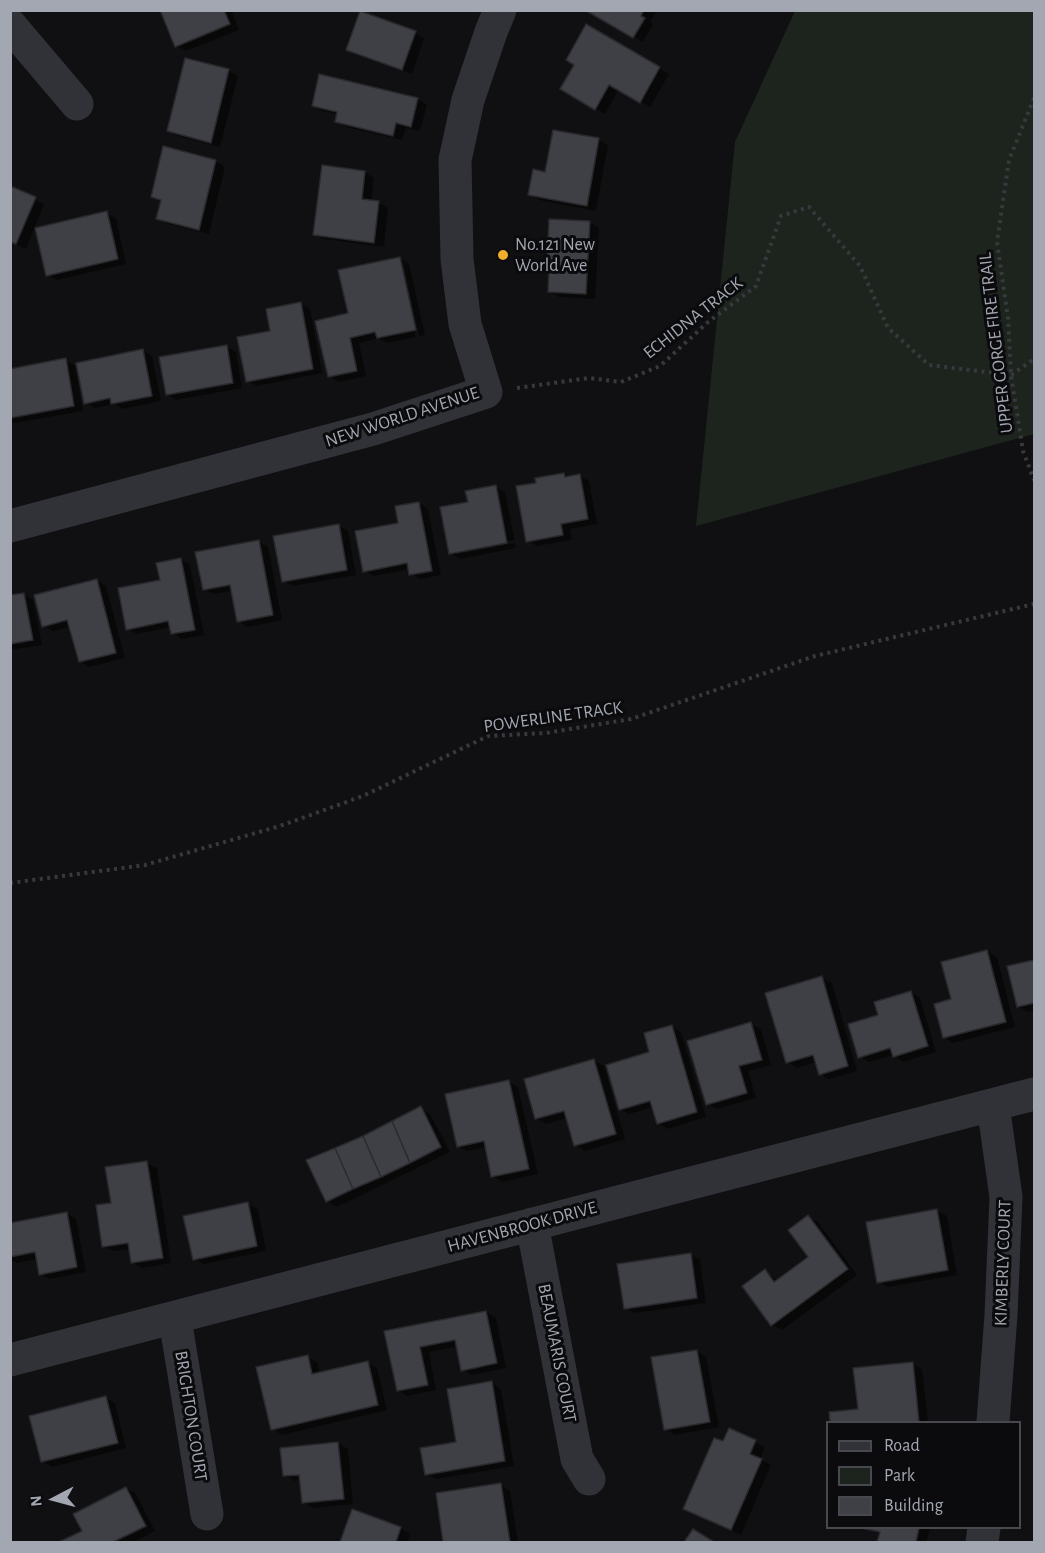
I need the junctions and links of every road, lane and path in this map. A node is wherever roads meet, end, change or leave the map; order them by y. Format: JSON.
{"nodes":[{"id":1,"x":500,"y":10,"type":"edge"},
{"id":2,"x":10,"y":25,"type":"edge"},
{"id":3,"x":1035,"y":98,"type":"edge"},
{"id":4,"x":77,"y":104,"type":"dead end"},
{"id":5,"x":1035,"y":359,"type":"edge"},
{"id":6,"x":1011,"y":375,"type":"junction"},
{"id":7,"x":486,"y":392,"type":"junction"},
{"id":8,"x":1035,"y":480,"type":"edge"},
{"id":9,"x":10,"y":526,"type":"edge"},
{"id":10,"x":1035,"y":604,"type":"edge"},
{"id":11,"x":10,"y":883,"type":"edge"},
{"id":12,"x":1035,"y":1094,"type":"edge"},
{"id":13,"x":993,"y":1105,"type":"junction"},
{"id":14,"x":532,"y":1224,"type":"junction"},
{"id":15,"x":175,"y":1319,"type":"junction"},
{"id":16,"x":10,"y":1360,"type":"edge"},
{"id":17,"x":993,"y":1421,"type":"edge"},
{"id":18,"x":589,"y":1479,"type":"dead end"},
{"id":19,"x":207,"y":1514,"type":"dead end"}],
"edges":[{"from":1,"to":7,"type":"street","name":"NEW WORLD AVENUE"},
{"from":2,"to":4,"type":"street"},
{"from":3,"to":6,"type":"path","name":"UPPER GORGE FIRE TRAIL"},
{"from":5,"to":6,"type":"path"},
{"from":6,"to":7,"type":"path","name":"ECHIDNA TRACK"},
{"from":6,"to":8,"type":"path","name":"UPPER GORGE FIRE TRAIL"},
{"from":7,"to":9,"type":"street","name":"NEW WORLD AVENUE"},
{"from":10,"to":11,"type":"path","name":"POWERLINE TRACK"},
{"from":12,"to":13,"type":"street","name":"HAVENBROOK DRIVE"},
{"from":13,"to":14,"type":"street","name":"HAVENBROOK DRIVE"},
{"from":13,"to":17,"type":"street","name":"KIMBERLY COURT"},
{"from":14,"to":15,"type":"street","name":"HAVENBROOK DRIVE"},
{"from":14,"to":18,"type":"street","name":"BEAUMARIS COURT"},
{"from":15,"to":16,"type":"street","name":"HAVENBROOK DRIVE"},
{"from":15,"to":19,"type":"street","name":"BRIGHTON COURT"}]}
